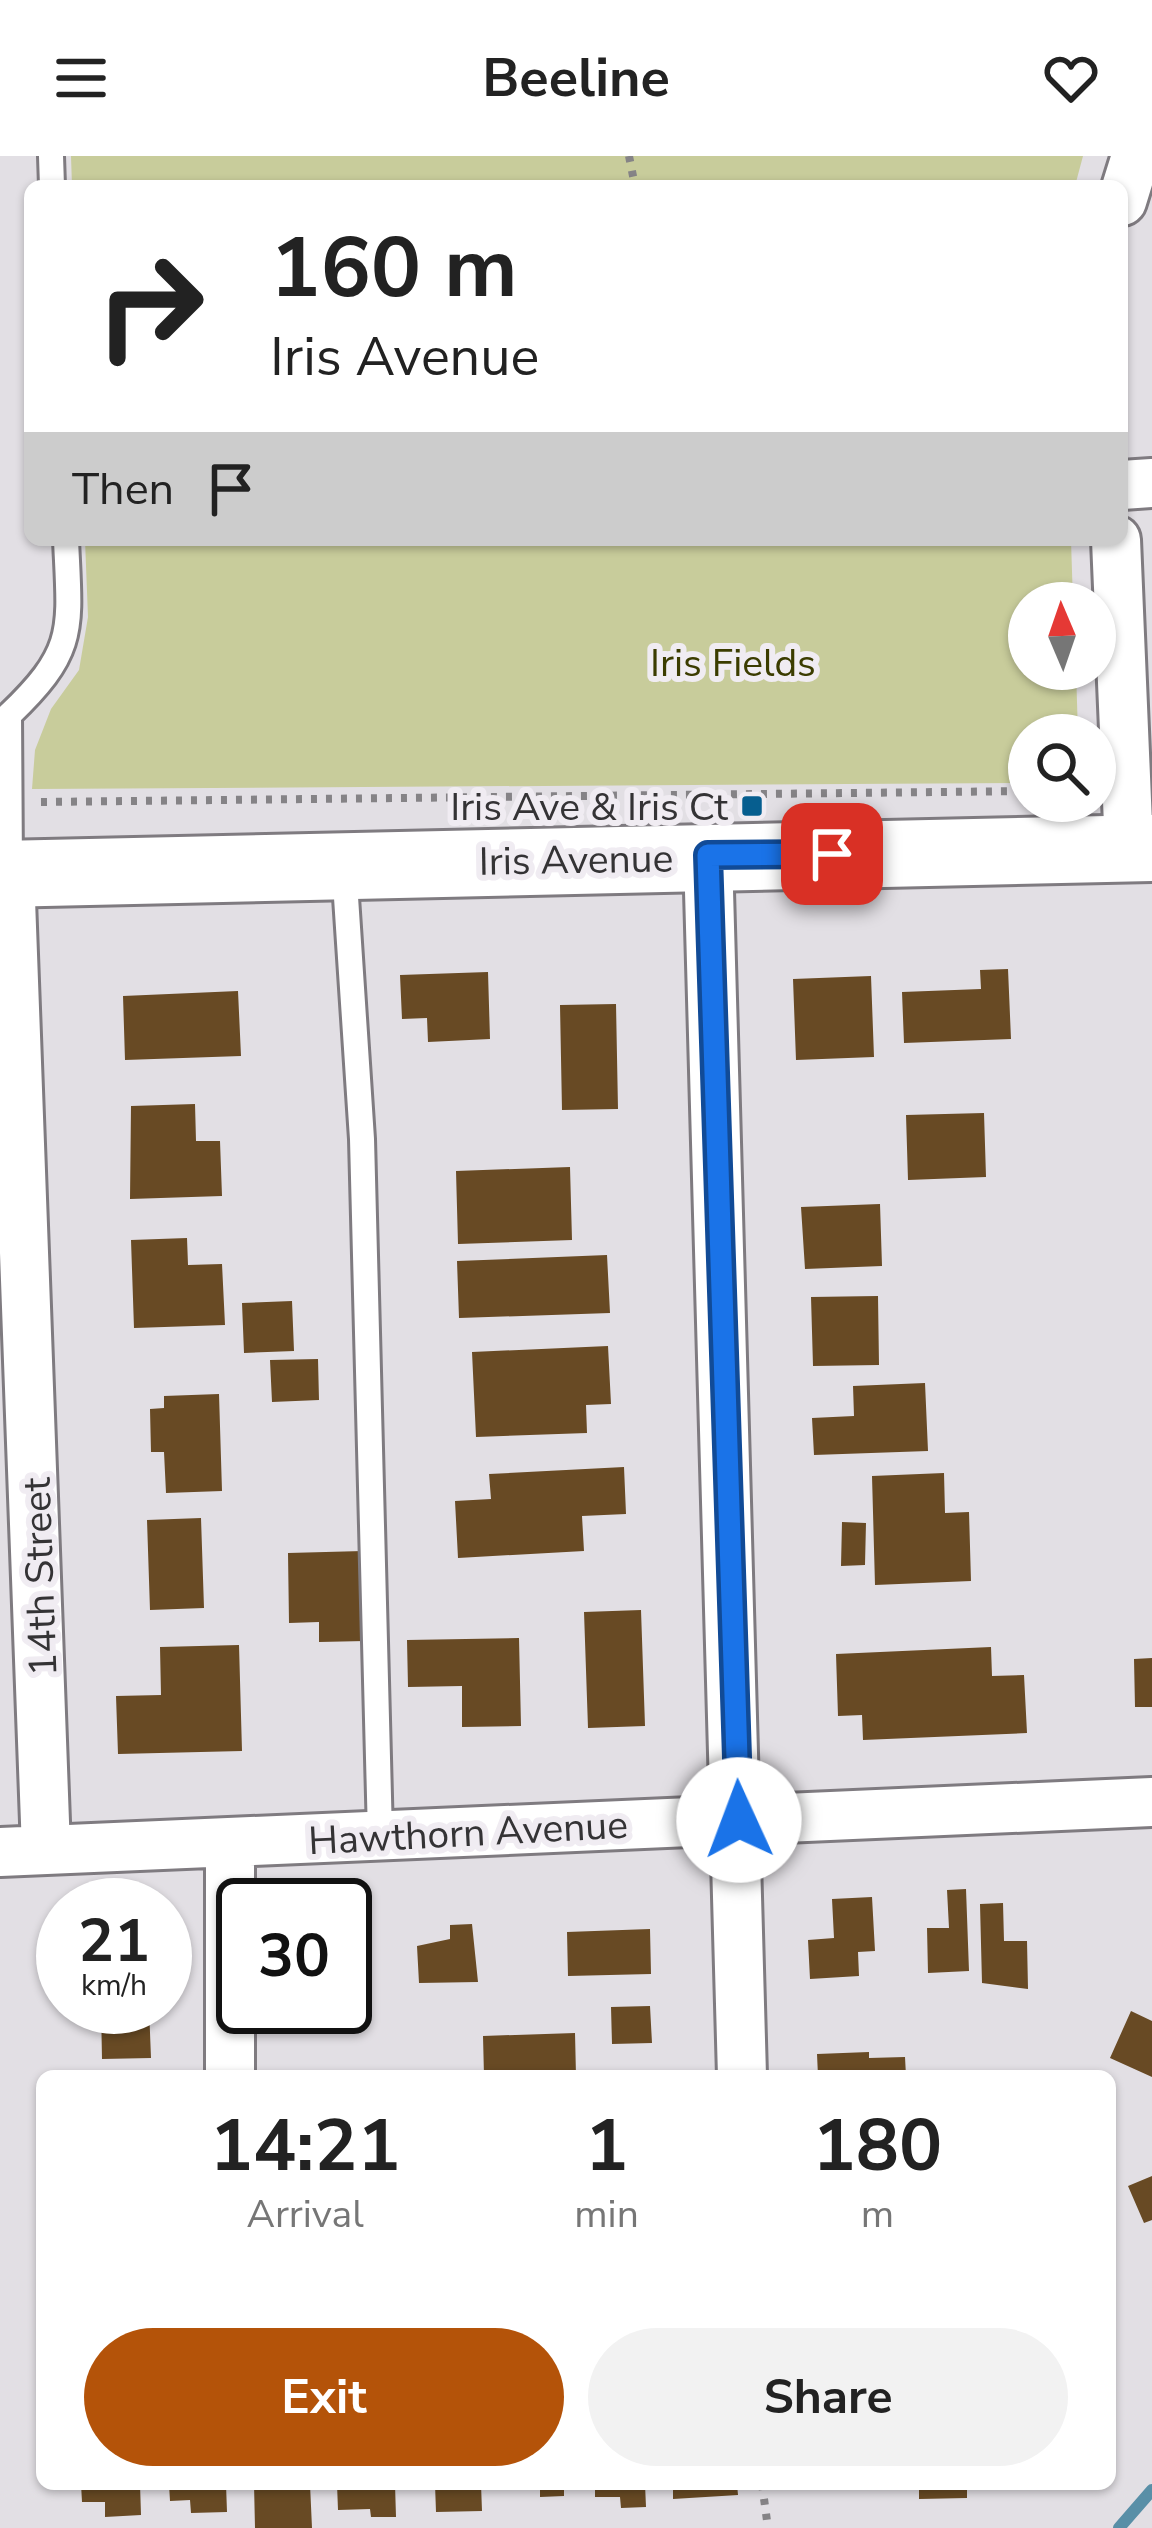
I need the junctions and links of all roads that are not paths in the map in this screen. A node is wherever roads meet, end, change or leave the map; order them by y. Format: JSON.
{"nodes":[{"id":1,"x":66,"y":546,"type":"edge"},
{"id":2,"x":1116,"y":546,"type":"edge"},
{"id":3,"x":1140,"y":848,"type":"edge"},
{"id":4,"x":708,"y":855,"type":"junction"},
{"id":5,"x":344,"y":864,"type":"junction"},
{"id":6,"x":5,"y":873,"type":"edge"},
{"id":7,"x":1152,"y":1802,"type":"edge"},
{"id":8,"x":739,"y":1820,"type":"junction"},
{"id":9,"x":380,"y":1835,"type":"junction"},
{"id":10,"x":230,"y":1842,"type":"junction"},
{"id":11,"x":23,"y":1850,"type":"edge"},
{"id":12,"x":230,"y":2070,"type":"edge"},
{"id":13,"x":742,"y":2070,"type":"edge"}],
"edges":[{"from":1,"to":6,"type":"lane"},
{"from":2,"to":3,"type":"street"},
{"from":3,"to":4,"type":"main road","name":"Iris Avenue"},
{"from":4,"to":5,"type":"main road","name":"Iris Avenue"},
{"from":4,"to":8,"type":"street"},
{"from":5,"to":6,"type":"main road","name":"Iris Avenue"},
{"from":5,"to":9,"type":"lane"},
{"from":6,"to":11,"type":"street","name":"14th Street"},
{"from":7,"to":8,"type":"street","name":"Hawthorn Avenue"},
{"from":8,"to":9,"type":"street","name":"Hawthorn Avenue"},
{"from":8,"to":13,"type":"street"},
{"from":9,"to":10,"type":"street","name":"Hawthorn Avenue"},
{"from":10,"to":11,"type":"street","name":"Hawthorn Avenue"},
{"from":10,"to":12,"type":"street"}]}
